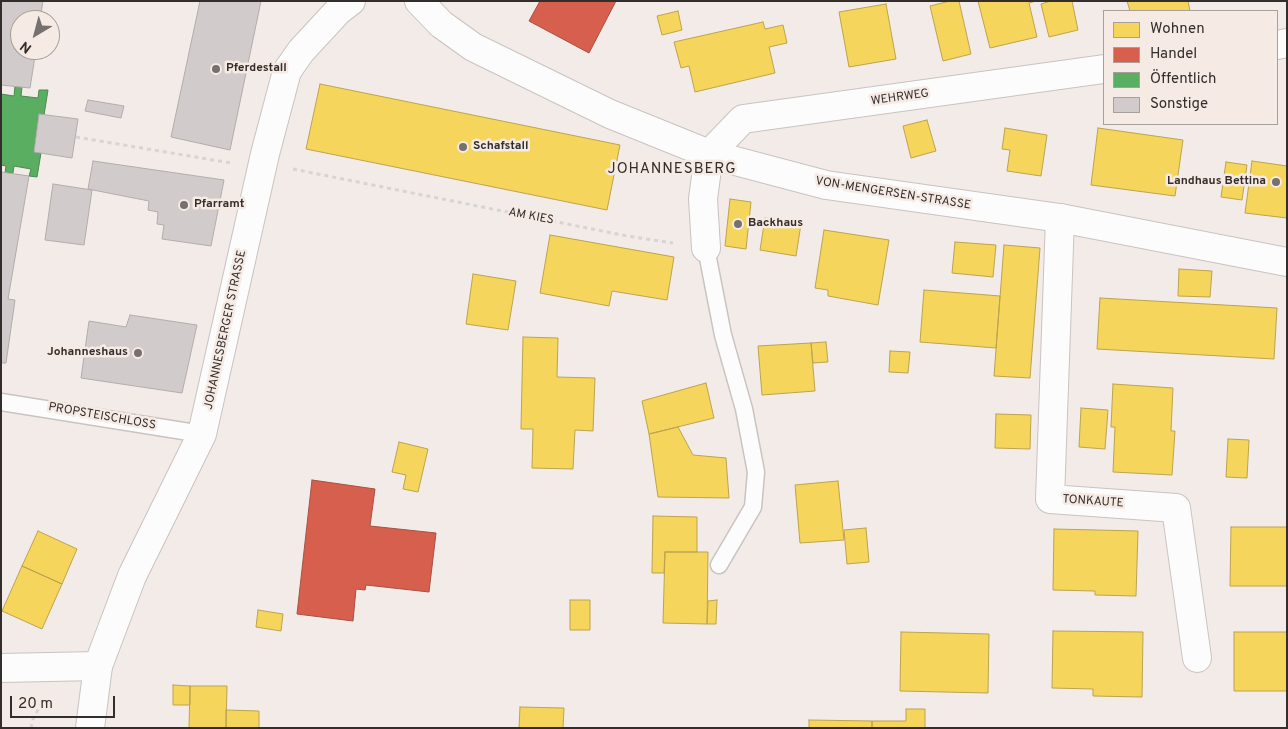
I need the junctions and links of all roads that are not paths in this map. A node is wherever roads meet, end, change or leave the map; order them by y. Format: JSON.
{"nodes":[{"id":1,"x":351,"y":1,"type":"edge"},
{"id":2,"x":419,"y":1,"type":"edge"},
{"id":3,"x":1103,"y":70,"type":"edge"},
{"id":4,"x":709,"y":154,"type":"junction"},
{"id":5,"x":1060,"y":218,"type":"junction"},
{"id":6,"x":706,"y":248,"type":"joint"},
{"id":7,"x":1287,"y":262,"type":"edge"},
{"id":8,"x":1,"y":402,"type":"edge"},
{"id":9,"x":202,"y":434,"type":"junction"},
{"id":10,"x":719,"y":565,"type":"dead end"},
{"id":11,"x":1197,"y":658,"type":"dead end"},
{"id":12,"x":98,"y":666,"type":"junction"},
{"id":13,"x":1,"y":668,"type":"edge"},
{"id":14,"x":90,"y":728,"type":"edge"}],
"edges":[{"from":1,"to":9,"type":"street","name":"JOHANNESBERGER STRASSE"},
{"from":2,"to":4,"type":"street","name":"VON-MENGERSEN-STRASSE"},
{"from":3,"to":4,"type":"street","name":"WEHRWEG"},
{"from":4,"to":5,"type":"street","name":"VON-MENGERSEN-STRASSE"},
{"from":4,"to":6,"type":"street"},
{"from":5,"to":7,"type":"street","name":"VON-MENGERSEN-STRASSE"},
{"from":5,"to":11,"type":"street","name":"TONKAUTE"},
{"from":6,"to":10,"type":"lane"},
{"from":8,"to":9,"type":"lane","name":"PROPSTEISCHLOSS"},
{"from":9,"to":12,"type":"street","name":"JOHANNESBERGER STRASSE"},
{"from":12,"to":13,"type":"street"},
{"from":12,"to":14,"type":"street","name":"JOHANNESBERGER STRASSE"}]}
